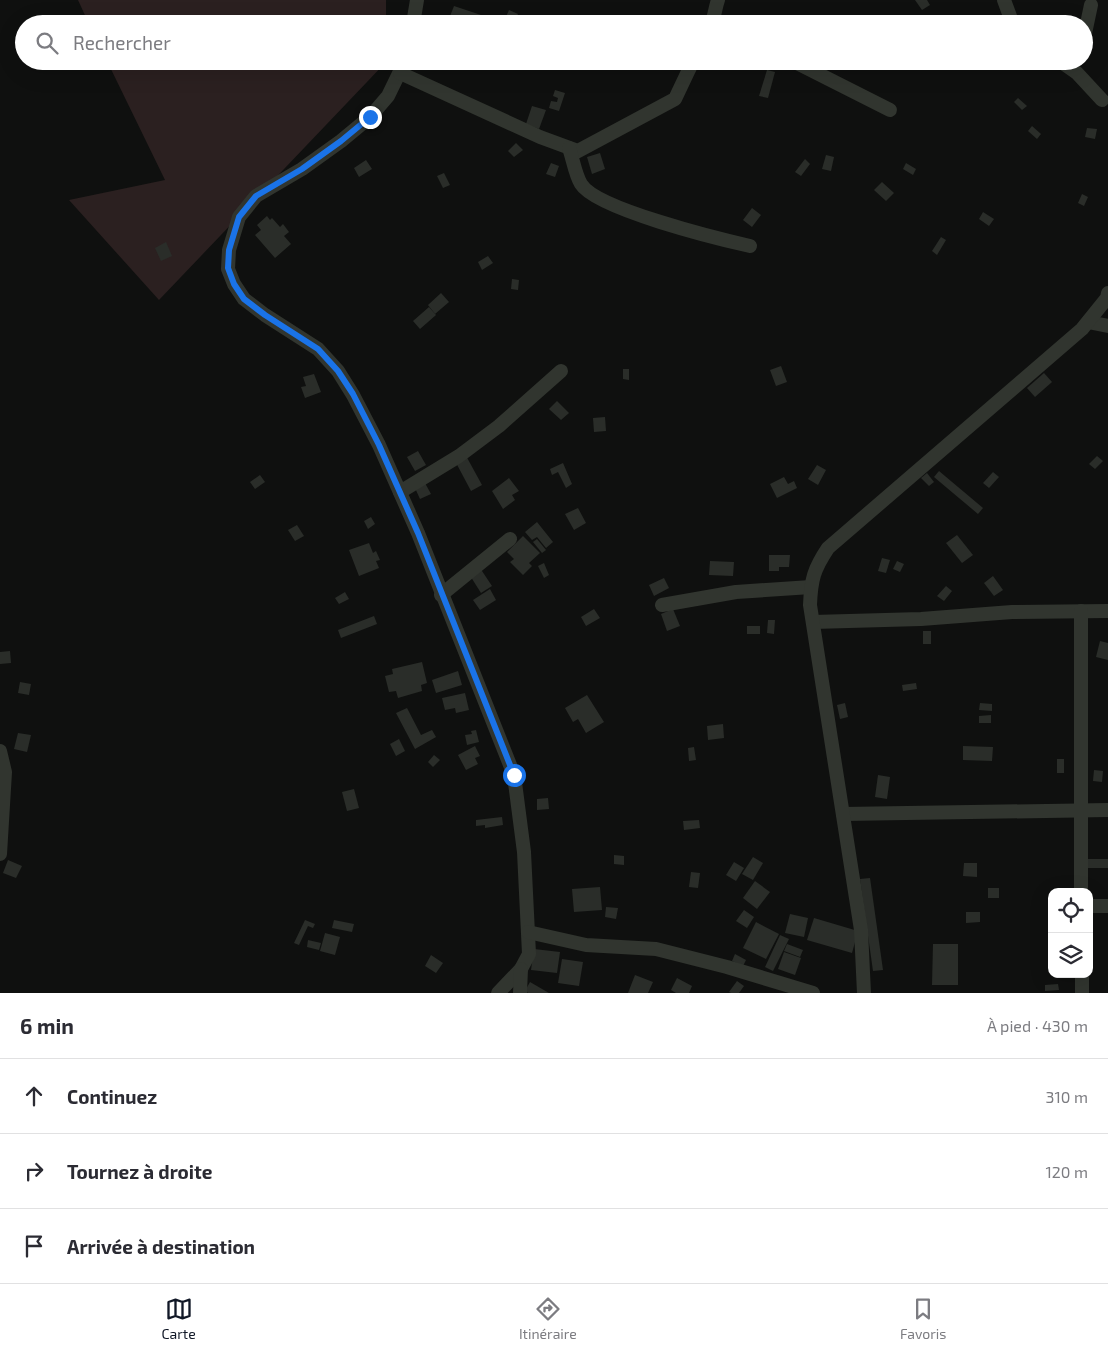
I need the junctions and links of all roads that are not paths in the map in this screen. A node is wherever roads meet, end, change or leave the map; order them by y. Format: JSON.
{"nodes":[{"id":1,"x":417,"y":0,"type":"edge"},
{"id":2,"x":718,"y":0,"type":"edge"},
{"id":3,"x":1004,"y":0,"type":"edge"},
{"id":4,"x":1092,"y":5,"type":"dead end"},
{"id":5,"x":414,"y":15,"type":"edge"},
{"id":6,"x":714,"y":15,"type":"edge"},
{"id":7,"x":1010,"y":15,"type":"edge"},
{"id":8,"x":1090,"y":15,"type":"edge"},
{"id":9,"x":401,"y":70,"type":"edge"},
{"id":10,"x":409,"y":70,"type":"edge"},
{"id":11,"x":689,"y":70,"type":"edge"},
{"id":12,"x":811,"y":70,"type":"edge"},
{"id":13,"x":1080,"y":70,"type":"edge"},
{"id":14,"x":1102,"y":100,"type":"dead end"},
{"id":15,"x":890,"y":110,"type":"dead end"},
{"id":16,"x":569,"y":148,"type":"junction"},
{"id":17,"x":750,"y":246,"type":"dead end"},
{"id":18,"x":1108,"y":293,"type":"edge"},
{"id":19,"x":1088,"y":322,"type":"junction"},
{"id":20,"x":1108,"y":326,"type":"edge"},
{"id":21,"x":561,"y":371,"type":"dead end"},
{"id":22,"x":400,"y":492,"type":"junction"},
{"id":23,"x":510,"y":539,"type":"dead end"},
{"id":24,"x":811,"y":587,"type":"junction"},
{"id":25,"x":442,"y":595,"type":"junction"},
{"id":26,"x":662,"y":605,"type":"dead end"},
{"id":27,"x":1108,"y":610,"type":"edge"},
{"id":28,"x":1082,"y":611,"type":"junction"},
{"id":29,"x":813,"y":622,"type":"junction"},
{"id":30,"x":0,"y":751,"type":"edge"},
{"id":31,"x":1080,"y":810,"type":"junction"},
{"id":32,"x":1108,"y":810,"type":"edge"},
{"id":33,"x":843,"y":814,"type":"junction"},
{"id":34,"x":0,"y":854,"type":"edge"},
{"id":35,"x":1081,"y":888,"type":"edge"},
{"id":36,"x":1093,"y":906,"type":"edge"},
{"id":37,"x":1108,"y":906,"type":"edge"},
{"id":38,"x":528,"y":932,"type":"junction"},
{"id":39,"x":521,"y":969,"type":"junction"},
{"id":40,"x":1082,"y":978,"type":"edge"},
{"id":41,"x":786,"y":989,"type":"edge"},
{"id":42,"x":498,"y":993,"type":"edge"},
{"id":43,"x":520,"y":993,"type":"edge"},
{"id":44,"x":813,"y":993,"type":"edge"},
{"id":45,"x":864,"y":993,"type":"edge"},
{"id":46,"x":1082,"y":993,"type":"edge"}],
"edges":[{"from":1,"to":5,"type":"street"},
{"from":2,"to":6,"type":"street"},
{"from":3,"to":7,"type":"street"},
{"from":4,"to":8,"type":"street"},
{"from":9,"to":22,"type":"street"},
{"from":10,"to":16,"type":"street"},
{"from":11,"to":16,"type":"street"},
{"from":12,"to":15,"type":"street"},
{"from":13,"to":14,"type":"street"},
{"from":16,"to":17,"type":"street"},
{"from":18,"to":19,"type":"street"},
{"from":19,"to":20,"type":"street"},
{"from":19,"to":24,"type":"street"},
{"from":21,"to":22,"type":"street"},
{"from":22,"to":25,"type":"street"},
{"from":23,"to":25,"type":"street"},
{"from":24,"to":26,"type":"street"},
{"from":24,"to":29,"type":"street"},
{"from":25,"to":38,"type":"street"},
{"from":27,"to":28,"type":"street"},
{"from":28,"to":29,"type":"street"},
{"from":28,"to":31,"type":"street"},
{"from":29,"to":33,"type":"street"},
{"from":30,"to":34,"type":"street"},
{"from":31,"to":32,"type":"street"},
{"from":31,"to":33,"type":"street"},
{"from":31,"to":35,"type":"street"},
{"from":33,"to":45,"type":"street"},
{"from":36,"to":37,"type":"street"},
{"from":38,"to":39,"type":"street"},
{"from":38,"to":41,"type":"street"},
{"from":39,"to":42,"type":"street"},
{"from":39,"to":43,"type":"street"},
{"from":40,"to":46,"type":"street"},
{"from":41,"to":44,"type":"street"}]}
